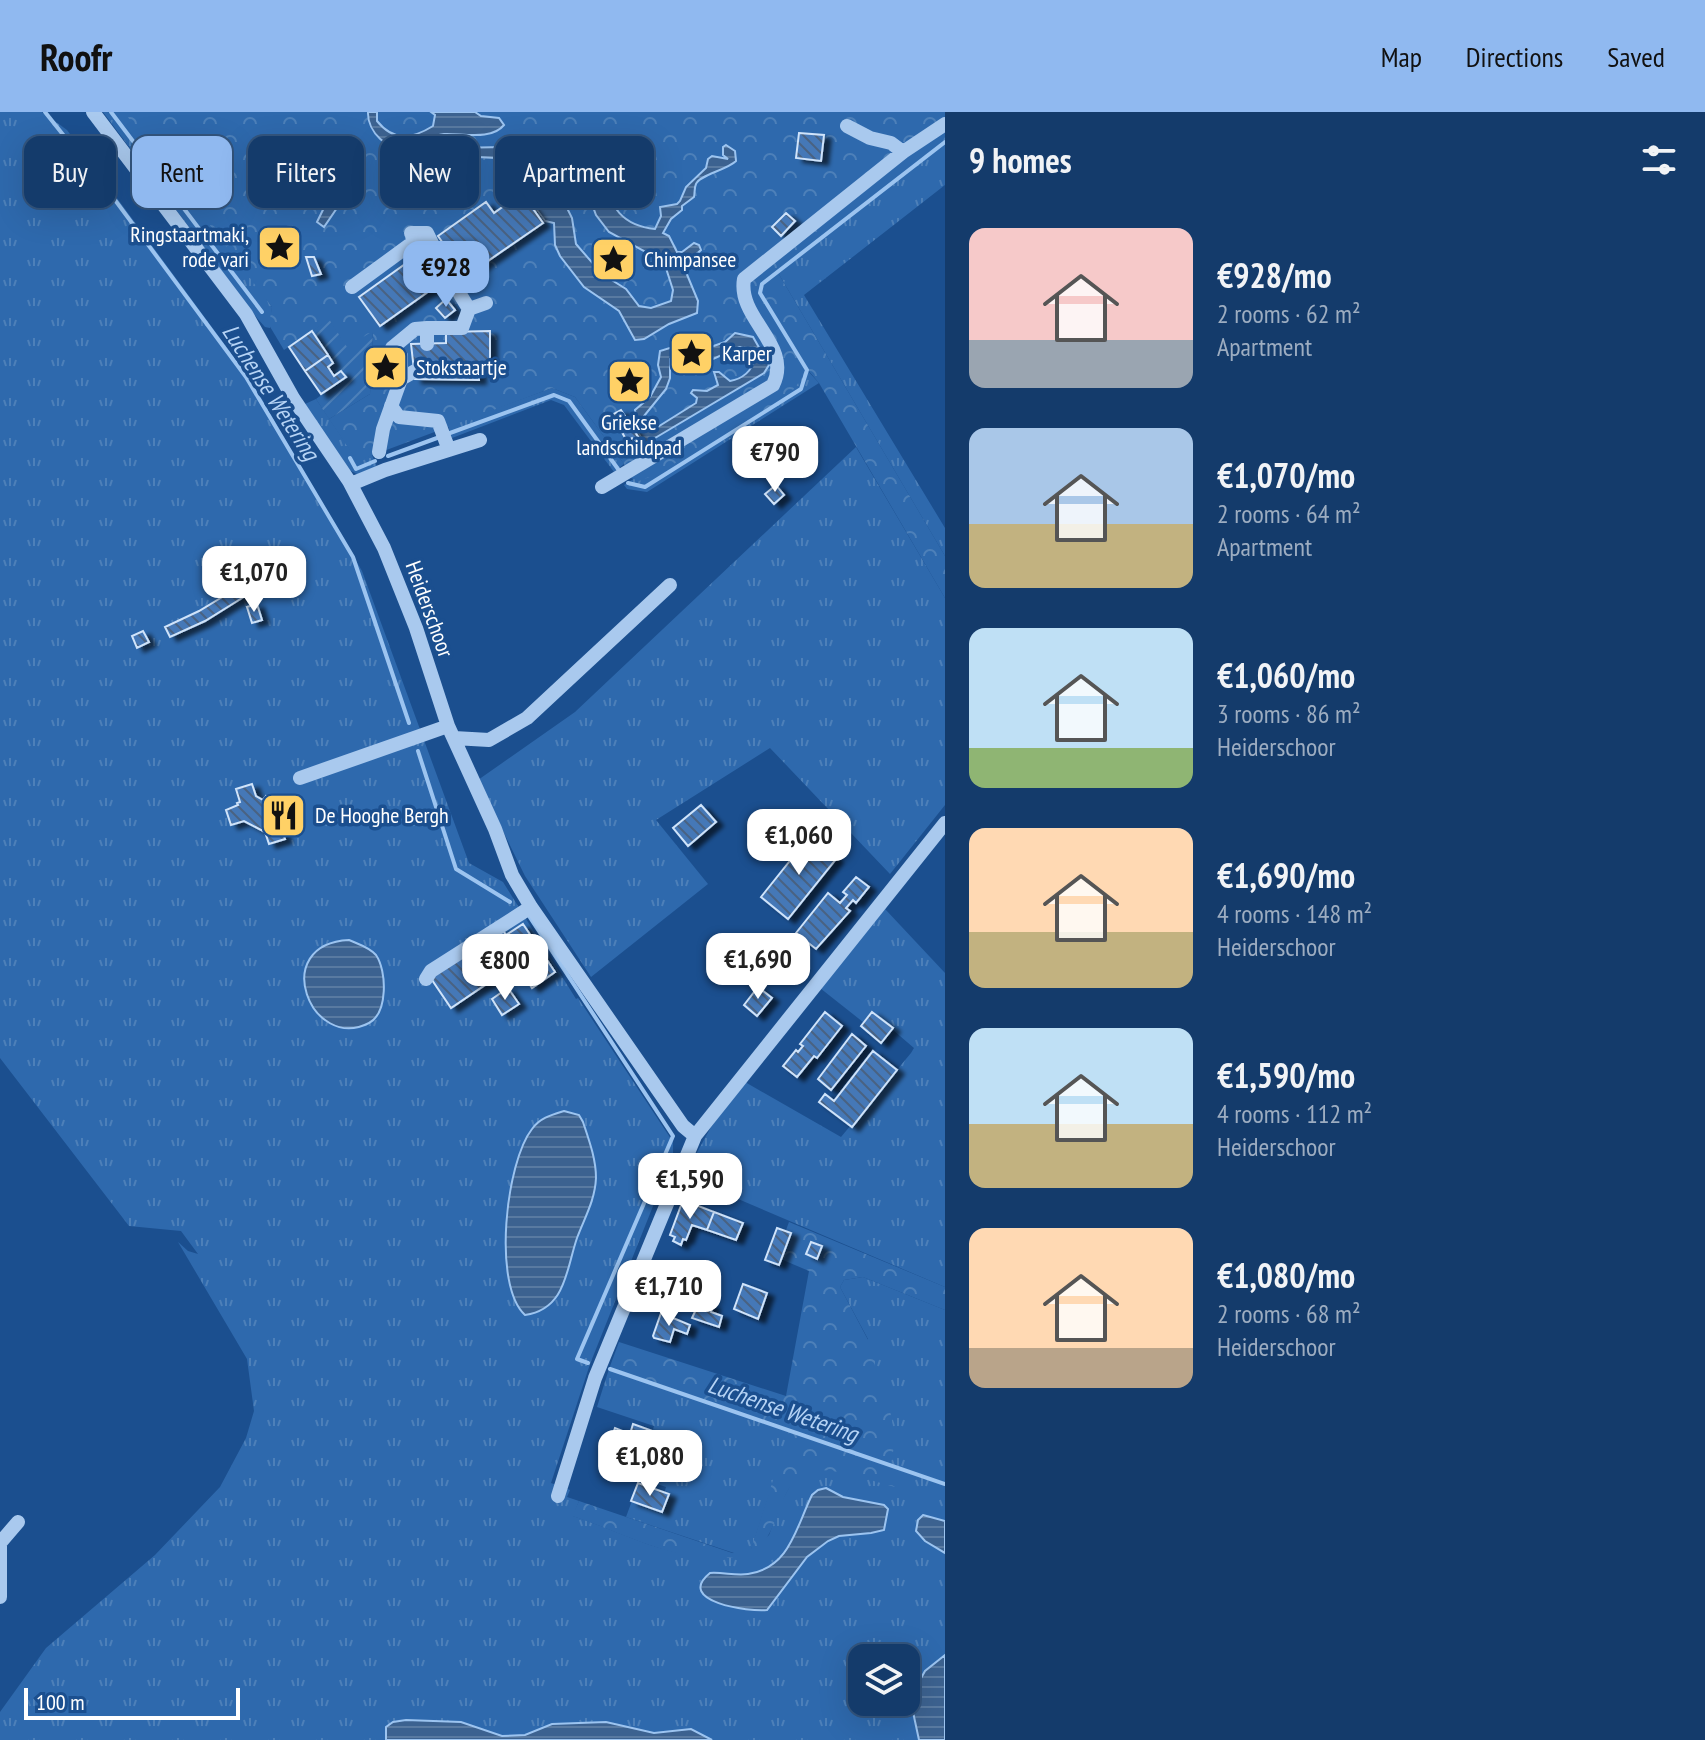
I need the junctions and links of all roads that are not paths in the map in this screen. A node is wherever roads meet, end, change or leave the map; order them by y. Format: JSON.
{"nodes":[{"id":1,"x":93,"y":112,"type":"edge"},
{"id":2,"x":945,"y":124,"type":"edge"},
{"id":3,"x":847,"y":126,"type":"dead end"},
{"id":4,"x":903,"y":152,"type":"junction"},
{"id":5,"x":461,"y":268,"type":"dead end"},
{"id":6,"x":445,"y":270,"type":"junction"},
{"id":7,"x":352,"y":287,"type":"dead end"},
{"id":8,"x":486,"y":303,"type":"dead end"},
{"id":9,"x":469,"y":309,"type":"junction"},
{"id":10,"x":415,"y":371,"type":"dead end"},
{"id":11,"x":401,"y":379,"type":"junction"},
{"id":12,"x":391,"y":406,"type":"junction"},
{"id":13,"x":480,"y":440,"type":"dead end"},
{"id":14,"x":449,"y":450,"type":"junction"},
{"id":15,"x":379,"y":452,"type":"dead end"},
{"id":16,"x":351,"y":484,"type":"junction"},
{"id":17,"x":602,"y":487,"type":"dead end"},
{"id":18,"x":670,"y":585,"type":"dead end"},
{"id":19,"x":451,"y":732,"type":"junction"},
{"id":20,"x":300,"y":778,"type":"dead end"},
{"id":21,"x":945,"y":823,"type":"edge"},
{"id":22,"x":531,"y":907,"type":"junction"},
{"id":23,"x":426,"y":979,"type":"dead end"},
{"id":24,"x":695,"y":1136,"type":"junction"},
{"id":25,"x":558,"y":1496,"type":"dead end"},
{"id":26,"x":18,"y":1522,"type":"dead end"},
{"id":27,"x":0,"y":1543,"type":"edge"},
{"id":28,"x":0,"y":1597,"type":"edge"}],
"edges":[{"from":1,"to":16,"type":"street","name":"Heiderschoor"},
{"from":2,"to":4,"type":"street"},
{"from":3,"to":4,"type":"street"},
{"from":4,"to":17,"type":"street"},
{"from":5,"to":6,"type":"street"},
{"from":6,"to":7,"type":"street"},
{"from":6,"to":9,"type":"street"},
{"from":8,"to":9,"type":"street"},
{"from":9,"to":11,"type":"street"},
{"from":10,"to":11,"type":"street"},
{"from":11,"to":12,"type":"street"},
{"from":12,"to":14,"type":"street"},
{"from":12,"to":15,"type":"street"},
{"from":13,"to":14,"type":"street"},
{"from":14,"to":16,"type":"street"},
{"from":16,"to":19,"type":"street","name":"Heiderschoor"},
{"from":18,"to":19,"type":"street"},
{"from":19,"to":20,"type":"street"},
{"from":19,"to":22,"type":"street","name":"Heiderschoor"},
{"from":21,"to":24,"type":"street"},
{"from":22,"to":23,"type":"street"},
{"from":22,"to":24,"type":"street","name":"Heiderschoor"},
{"from":24,"to":25,"type":"street"},
{"from":26,"to":27,"type":"street"},
{"from":27,"to":28,"type":"street"}]}
